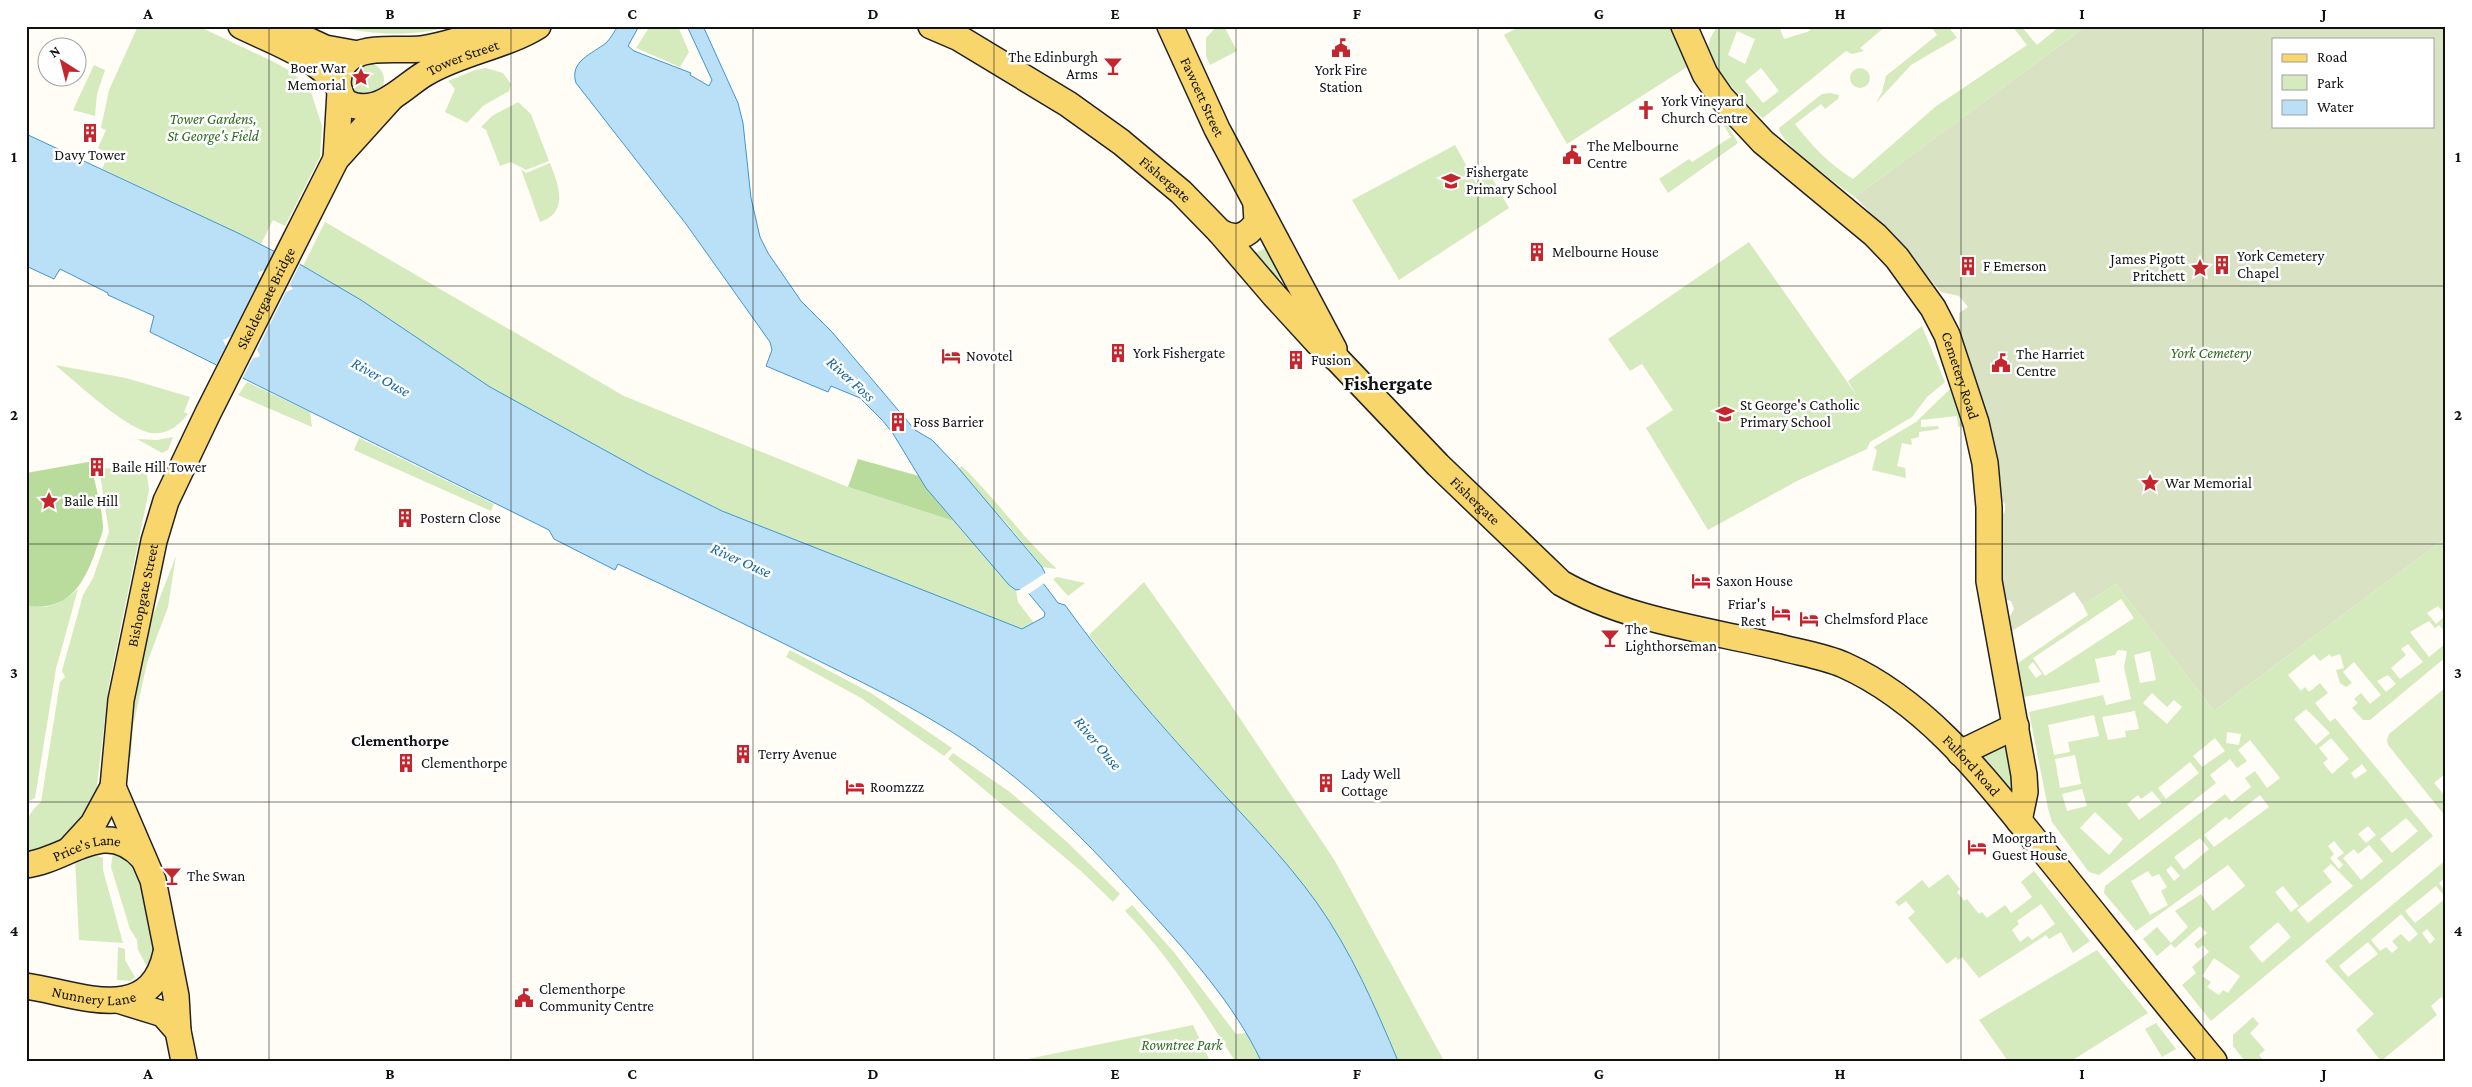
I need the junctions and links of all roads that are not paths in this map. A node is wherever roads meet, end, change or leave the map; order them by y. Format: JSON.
{"nodes":[{"id":1,"x":241,"y":26,"type":"edge"},
{"id":2,"x":278,"y":26,"type":"edge"},
{"id":3,"x":497,"y":26,"type":"edge"},
{"id":4,"x":538,"y":26,"type":"edge"},
{"id":5,"x":931,"y":26,"type":"edge"},
{"id":6,"x":1170,"y":26,"type":"edge"},
{"id":7,"x":1684,"y":26,"type":"edge"},
{"id":8,"x":954,"y":32,"type":"edge"},
{"id":9,"x":358,"y":54,"type":"junction"},
{"id":10,"x":339,"y":89,"type":"junction"},
{"id":11,"x":392,"y":97,"type":"junction"},
{"id":12,"x":336,"y":159,"type":"junction"},
{"id":13,"x":1256,"y":205,"type":"junction"},
{"id":14,"x":1220,"y":232,"type":"junction"},
{"id":15,"x":1338,"y":360,"type":"junction"},
{"id":16,"x":208,"y":413,"type":"joint"},
{"id":17,"x":1631,"y":612,"type":"joint"},
{"id":18,"x":2016,"y":726,"type":"junction"},
{"id":19,"x":1960,"y":753,"type":"junction"},
{"id":20,"x":113,"y":787,"type":"junction"},
{"id":21,"x":2020,"y":821,"type":"junction"},
{"id":22,"x":71,"y":848,"type":"junction"},
{"id":23,"x":143,"y":858,"type":"junction"},
{"id":24,"x":26,"y":865,"type":"edge"},
{"id":25,"x":166,"y":953,"type":"junction"},
{"id":26,"x":26,"y":986,"type":"edge"},
{"id":27,"x":121,"y":1001,"type":"junction"},
{"id":28,"x":178,"y":1031,"type":"junction"},
{"id":29,"x":184,"y":1061,"type":"edge"},
{"id":30,"x":2214,"y":1061,"type":"edge"}],
"edges":[{"from":1,"to":10,"type":"main road"},
{"from":2,"to":9,"type":"main road"},
{"from":3,"to":9,"type":"main road","name":"Tower Street"},
{"from":4,"to":11,"type":"main road","name":"Tower Street"},
{"from":5,"to":8,"type":"main road","name":"Fishergate"},
{"from":6,"to":13,"type":"main road","name":"Fawcett Street"},
{"from":7,"to":18,"type":"main road","name":"Cemetery Road"},
{"from":8,"to":14,"type":"main road","name":"Fishergate"},
{"from":9,"to":10,"type":"main road"},
{"from":10,"to":11,"type":"main road"},
{"from":10,"to":12,"type":"main road"},
{"from":11,"to":12,"type":"main road"},
{"from":12,"to":16,"type":"main road","name":"Skeldergate Bridge"},
{"from":13,"to":14,"type":"main road"},
{"from":13,"to":15,"type":"main road","name":"Fishergate"},
{"from":14,"to":15,"type":"main road","name":"Fishergate"},
{"from":15,"to":17,"type":"main road","name":"Fishergate"},
{"from":16,"to":20,"type":"main road","name":"Bishopgate Street"},
{"from":17,"to":19,"type":"main road","name":"Fulford Road"},
{"from":18,"to":19,"type":"main road"},
{"from":18,"to":21,"type":"main road","name":"Cemetery Road"},
{"from":19,"to":21,"type":"main road","name":"Fulford Road"},
{"from":20,"to":22,"type":"main road","name":"Bishopgate Street"},
{"from":20,"to":23,"type":"main road","name":"Bishopgate Street"},
{"from":21,"to":30,"type":"main road","name":"Fulford Road"},
{"from":22,"to":23,"type":"main road","name":"Price's Lane"},
{"from":22,"to":24,"type":"main road","name":"Price's Lane"},
{"from":23,"to":25,"type":"main road","name":"Bishopgate Street"},
{"from":25,"to":27,"type":"main road","name":"Nunnery Lane"},
{"from":25,"to":28,"type":"main road","name":"Bishopgate Street"},
{"from":26,"to":27,"type":"main road","name":"Nunnery Lane"},
{"from":27,"to":28,"type":"main road"},
{"from":28,"to":29,"type":"main road","name":"Bishopgate Street"}]}
